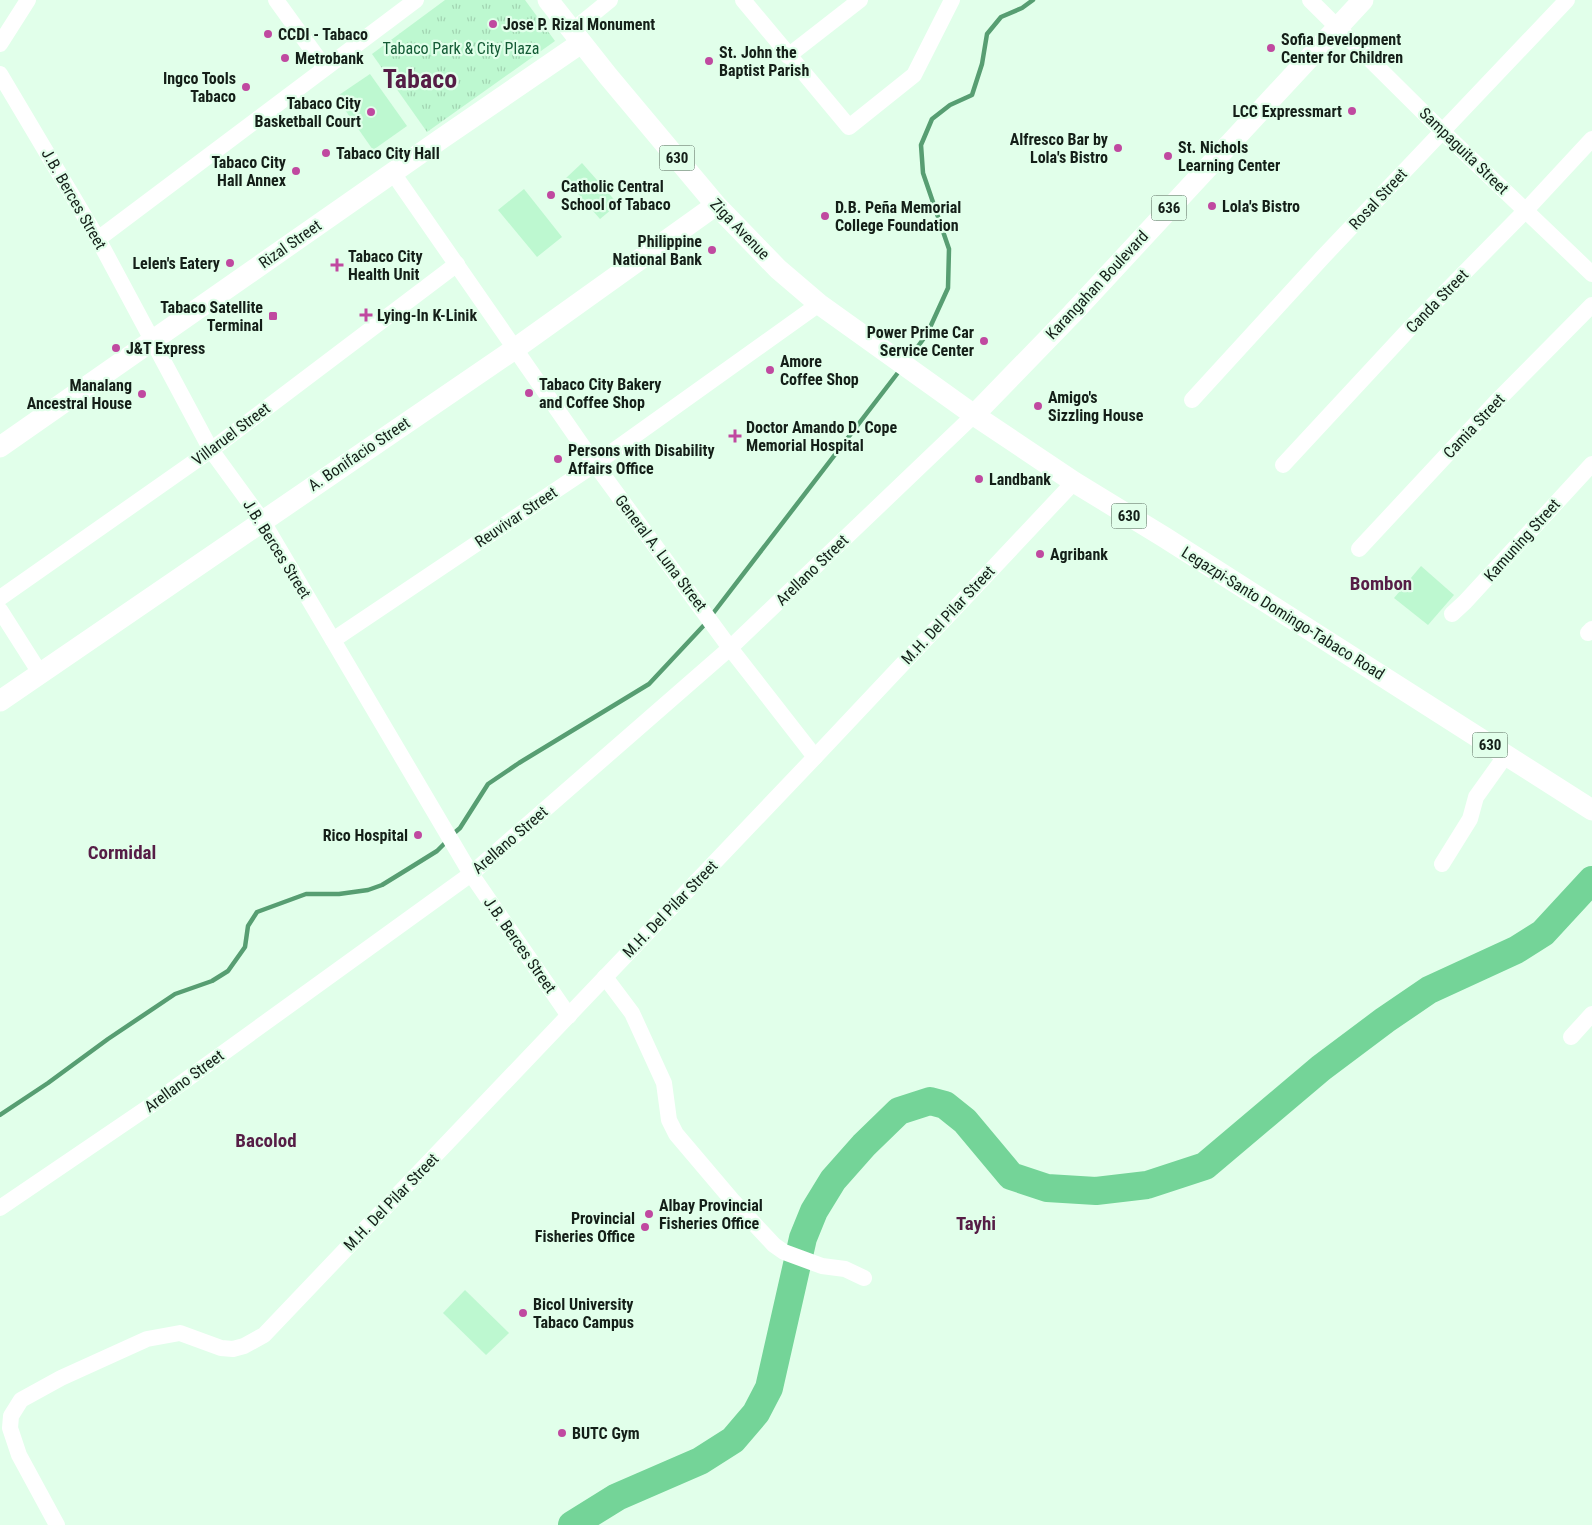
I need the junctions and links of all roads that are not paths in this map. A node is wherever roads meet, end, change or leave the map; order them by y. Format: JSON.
{"nodes":[{"id":1,"x":28,"y":0,"type":"edge"},
{"id":2,"x":276,"y":0,"type":"edge"},
{"id":3,"x":416,"y":0,"type":"edge"},
{"id":4,"x":548,"y":0,"type":"edge"},
{"id":5,"x":610,"y":0,"type":"edge"},
{"id":6,"x":743,"y":0,"type":"edge"},
{"id":7,"x":952,"y":0,"type":"edge"},
{"id":8,"x":1310,"y":0,"type":"edge"},
{"id":9,"x":1363,"y":0,"type":"edge"},
{"id":10,"x":1566,"y":0,"type":"edge"},
{"id":11,"x":855,"y":1,"type":"edge"},
{"id":12,"x":1337,"y":26,"type":"junction"},
{"id":13,"x":577,"y":37,"type":"junction"},
{"id":14,"x":0,"y":44,"type":"edge"},
{"id":15,"x":788,"y":56,"type":"junction"},
{"id":16,"x":325,"y":68,"type":"junction"},
{"id":17,"x":0,"y":74,"type":"edge"},
{"id":18,"x":1442,"y":131,"type":"junction"},
{"id":19,"x":1592,"y":139,"type":"edge"},
{"id":20,"x":393,"y":172,"type":"junction"},
{"id":21,"x":716,"y":204,"type":"junction"},
{"id":22,"x":1526,"y":210,"type":"junction"},
{"id":23,"x":98,"y":239,"type":"junction"},
{"id":24,"x":457,"y":264,"type":"junction"},
{"id":25,"x":1592,"y":274,"type":"edge"},
{"id":26,"x":819,"y":304,"type":"junction"},
{"id":27,"x":1592,"y":305,"type":"edge"},
{"id":28,"x":153,"y":341,"type":"junction"},
{"id":29,"x":516,"y":348,"type":"junction"},
{"id":30,"x":1192,"y":400,"type":"dead end"},
{"id":31,"x":974,"y":415,"type":"junction"},
{"id":32,"x":0,"y":447,"type":"edge"},
{"id":33,"x":211,"y":450,"type":"junction"},
{"id":34,"x":595,"y":464,"type":"junction"},
{"id":35,"x":1592,"y":464,"type":"edge"},
{"id":36,"x":1283,"y":465,"type":"dead end"},
{"id":37,"x":1074,"y":482,"type":"junction"},
{"id":38,"x":262,"y":520,"type":"junction"},
{"id":39,"x":1359,"y":549,"type":"dead end"},
{"id":40,"x":0,"y":598,"type":"edge"},
{"id":41,"x":0,"y":610,"type":"edge"},
{"id":42,"x":1452,"y":614,"type":"dead end"},
{"id":43,"x":333,"y":640,"type":"junction"},
{"id":44,"x":730,"y":648,"type":"junction"},
{"id":45,"x":40,"y":673,"type":"junction"},
{"id":46,"x":0,"y":701,"type":"edge"},
{"id":47,"x":1506,"y":755,"type":"junction"},
{"id":48,"x":815,"y":757,"type":"junction"},
{"id":49,"x":1592,"y":810,"type":"edge"},
{"id":50,"x":1442,"y":864,"type":"dead end"},
{"id":51,"x":471,"y":874,"type":"junction"},
{"id":52,"x":605,"y":977,"type":"junction"},
{"id":53,"x":1592,"y":1014,"type":"edge"},
{"id":54,"x":568,"y":1016,"type":"junction"},
{"id":55,"x":1571,"y":1037,"type":"dead end"},
{"id":56,"x":0,"y":1208,"type":"edge"},
{"id":57,"x":864,"y":1278,"type":"dead end"},
{"id":58,"x":57,"y":1525,"type":"edge"}],
"edges":[{"from":1,"to":14,"type":"street"},
{"from":2,"to":16,"type":"street"},
{"from":3,"to":16,"type":"street"},
{"from":4,"to":13,"type":"main road","name":"Ziga Avenue","number":"630"},
{"from":5,"to":13,"type":"street"},
{"from":6,"to":15,"type":"street"},
{"from":7,"to":15,"type":"street"},
{"from":8,"to":12,"type":"street","name":"Sampaguita Street"},
{"from":9,"to":12,"type":"main road","name":"Karangahan Boulevard","number":"636"},
{"from":10,"to":18,"type":"street","name":"Rosal Street"},
{"from":11,"to":15,"type":"street"},
{"from":12,"to":18,"type":"street","name":"Sampaguita Street"},
{"from":12,"to":31,"type":"main road","name":"Karangahan Boulevard","number":"636"},
{"from":13,"to":20,"type":"main road","name":"Rizal Street"},
{"from":13,"to":21,"type":"main road","name":"Ziga Avenue","number":"630"},
{"from":16,"to":23,"type":"street"},
{"from":17,"to":23,"type":"street","name":"J.B. Berces Street"},
{"from":18,"to":22,"type":"street","name":"Sampaguita Street"},
{"from":18,"to":30,"type":"street","name":"Rosal Street"},
{"from":19,"to":22,"type":"street","name":"Canda Street"},
{"from":20,"to":24,"type":"street","name":"General A. Luna Street"},
{"from":20,"to":28,"type":"main road","name":"Rizal Street"},
{"from":21,"to":26,"type":"main road","name":"Ziga Avenue","number":"630"},
{"from":21,"to":29,"type":"main road","name":"A. Bonifacio Street"},
{"from":22,"to":25,"type":"street","name":"Sampaguita Street"},
{"from":22,"to":36,"type":"street","name":"Canda Street"},
{"from":23,"to":28,"type":"street","name":"J.B. Berces Street"},
{"from":24,"to":29,"type":"street","name":"General A. Luna Street"},
{"from":24,"to":33,"type":"street","name":"Villaruel Street"},
{"from":26,"to":31,"type":"main road","name":"Ziga Avenue","number":"630"},
{"from":26,"to":34,"type":"street","name":"Reuvivar Street"},
{"from":27,"to":39,"type":"street","name":"Camia Street"},
{"from":28,"to":32,"type":"main road","name":"Rizal Street"},
{"from":28,"to":33,"type":"street","name":"J.B. Berces Street"},
{"from":29,"to":34,"type":"street","name":"General A. Luna Street"},
{"from":29,"to":38,"type":"main road","name":"A. Bonifacio Street"},
{"from":31,"to":37,"type":"main road","name":"Legazpi-Santo Domingo-Tabaco Road","number":"630"},
{"from":31,"to":44,"type":"street","name":"Arellano Street"},
{"from":33,"to":38,"type":"street","name":"J.B. Berces Street"},
{"from":33,"to":40,"type":"street","name":"Villaruel Street"},
{"from":34,"to":43,"type":"street","name":"Reuvivar Street"},
{"from":34,"to":44,"type":"street","name":"General A. Luna Street"},
{"from":35,"to":42,"type":"street","name":"Kamuning Street"},
{"from":37,"to":47,"type":"main road","name":"Legazpi-Santo Domingo-Tabaco Road","number":"630"},
{"from":37,"to":48,"type":"street","name":"M.H. Del Pilar Street"},
{"from":38,"to":43,"type":"street","name":"J.B. Berces Street"},
{"from":38,"to":45,"type":"main road","name":"A. Bonifacio Street"},
{"from":41,"to":45,"type":"street"},
{"from":43,"to":51,"type":"street","name":"J.B. Berces Street"},
{"from":44,"to":48,"type":"street","name":"General A. Luna Street"},
{"from":44,"to":51,"type":"street","name":"Arellano Street"},
{"from":45,"to":46,"type":"main road","name":"A. Bonifacio Street"},
{"from":47,"to":49,"type":"main road","name":"Legazpi-Santo Domingo-Tabaco Road","number":"630"},
{"from":47,"to":50,"type":"street"},
{"from":48,"to":52,"type":"street","name":"M.H. Del Pilar Street"},
{"from":51,"to":54,"type":"street","name":"J.B. Berces Street"},
{"from":51,"to":56,"type":"street","name":"Arellano Street"},
{"from":52,"to":54,"type":"street","name":"M.H. Del Pilar Street"},
{"from":52,"to":57,"type":"street"},
{"from":53,"to":55,"type":"street"},
{"from":54,"to":58,"type":"street","name":"M.H. Del Pilar Street"}]}
